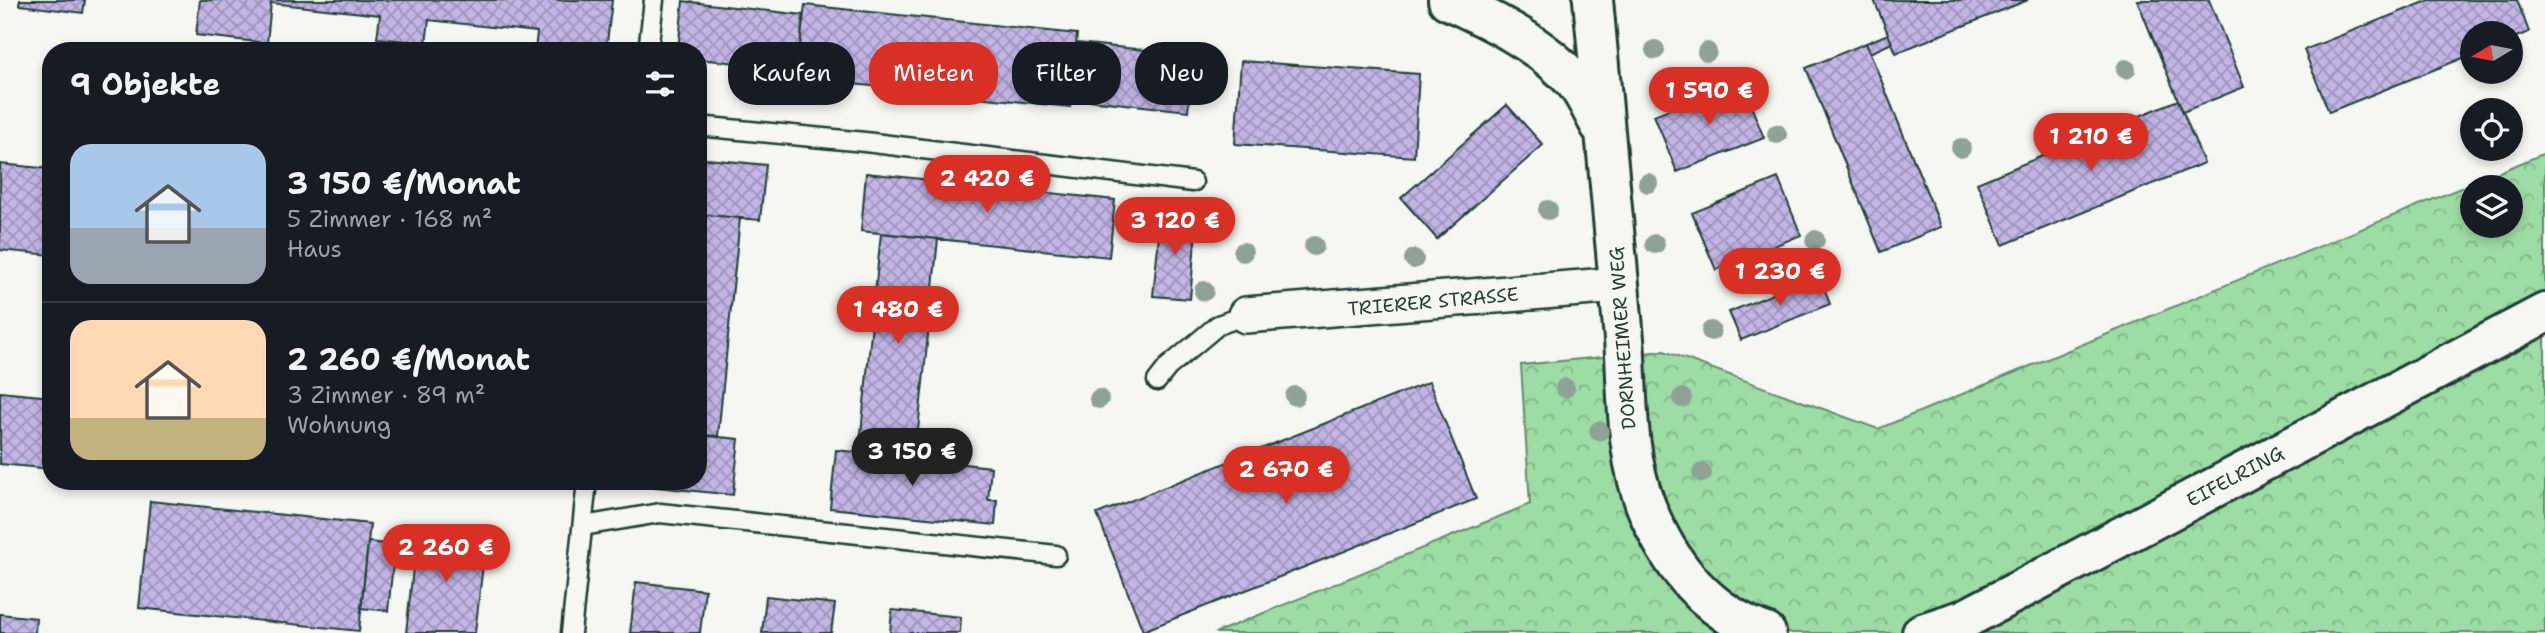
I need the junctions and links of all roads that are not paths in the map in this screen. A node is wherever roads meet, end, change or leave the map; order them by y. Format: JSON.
{"nodes":[{"id":1,"x":654,"y":0,"type":"edge"},
{"id":2,"x":1448,"y":0,"type":"edge"},
{"id":3,"x":1593,"y":0,"type":"edge"},
{"id":4,"x":650,"y":42,"type":"edge"},
{"id":5,"x":707,"y":127,"type":"edge"},
{"id":6,"x":1606,"y":136,"type":"junction"},
{"id":7,"x":1193,"y":181,"type":"dead end"},
{"id":8,"x":1619,"y":285,"type":"junction"},
{"id":9,"x":2545,"y":313,"type":"edge"},
{"id":10,"x":1246,"y":316,"type":"joint"},
{"id":11,"x":1157,"y":381,"type":"dead end"},
{"id":12,"x":586,"y":490,"type":"edge"},
{"id":13,"x":583,"y":526,"type":"junction"},
{"id":14,"x":1056,"y":555,"type":"dead end"},
{"id":15,"x":1753,"y":631,"type":"edge"},
{"id":16,"x":571,"y":633,"type":"edge"},
{"id":17,"x":1922,"y":633,"type":"edge"}],
"edges":[{"from":1,"to":4,"type":"lane"},
{"from":2,"to":6,"type":"main road"},
{"from":3,"to":6,"type":"main road","name":"DORNHEIMER WEG"},
{"from":5,"to":7,"type":"lane"},
{"from":6,"to":8,"type":"main road","name":"DORNHEIMER WEG"},
{"from":8,"to":10,"type":"street","name":"TRIERER STRASSE"},
{"from":8,"to":15,"type":"main road","name":"DORNHEIMER WEG"},
{"from":9,"to":17,"type":"main road","name":"EIFELRING"},
{"from":10,"to":11,"type":"lane"},
{"from":12,"to":13,"type":"lane"},
{"from":13,"to":14,"type":"lane"},
{"from":13,"to":16,"type":"lane"}]}
